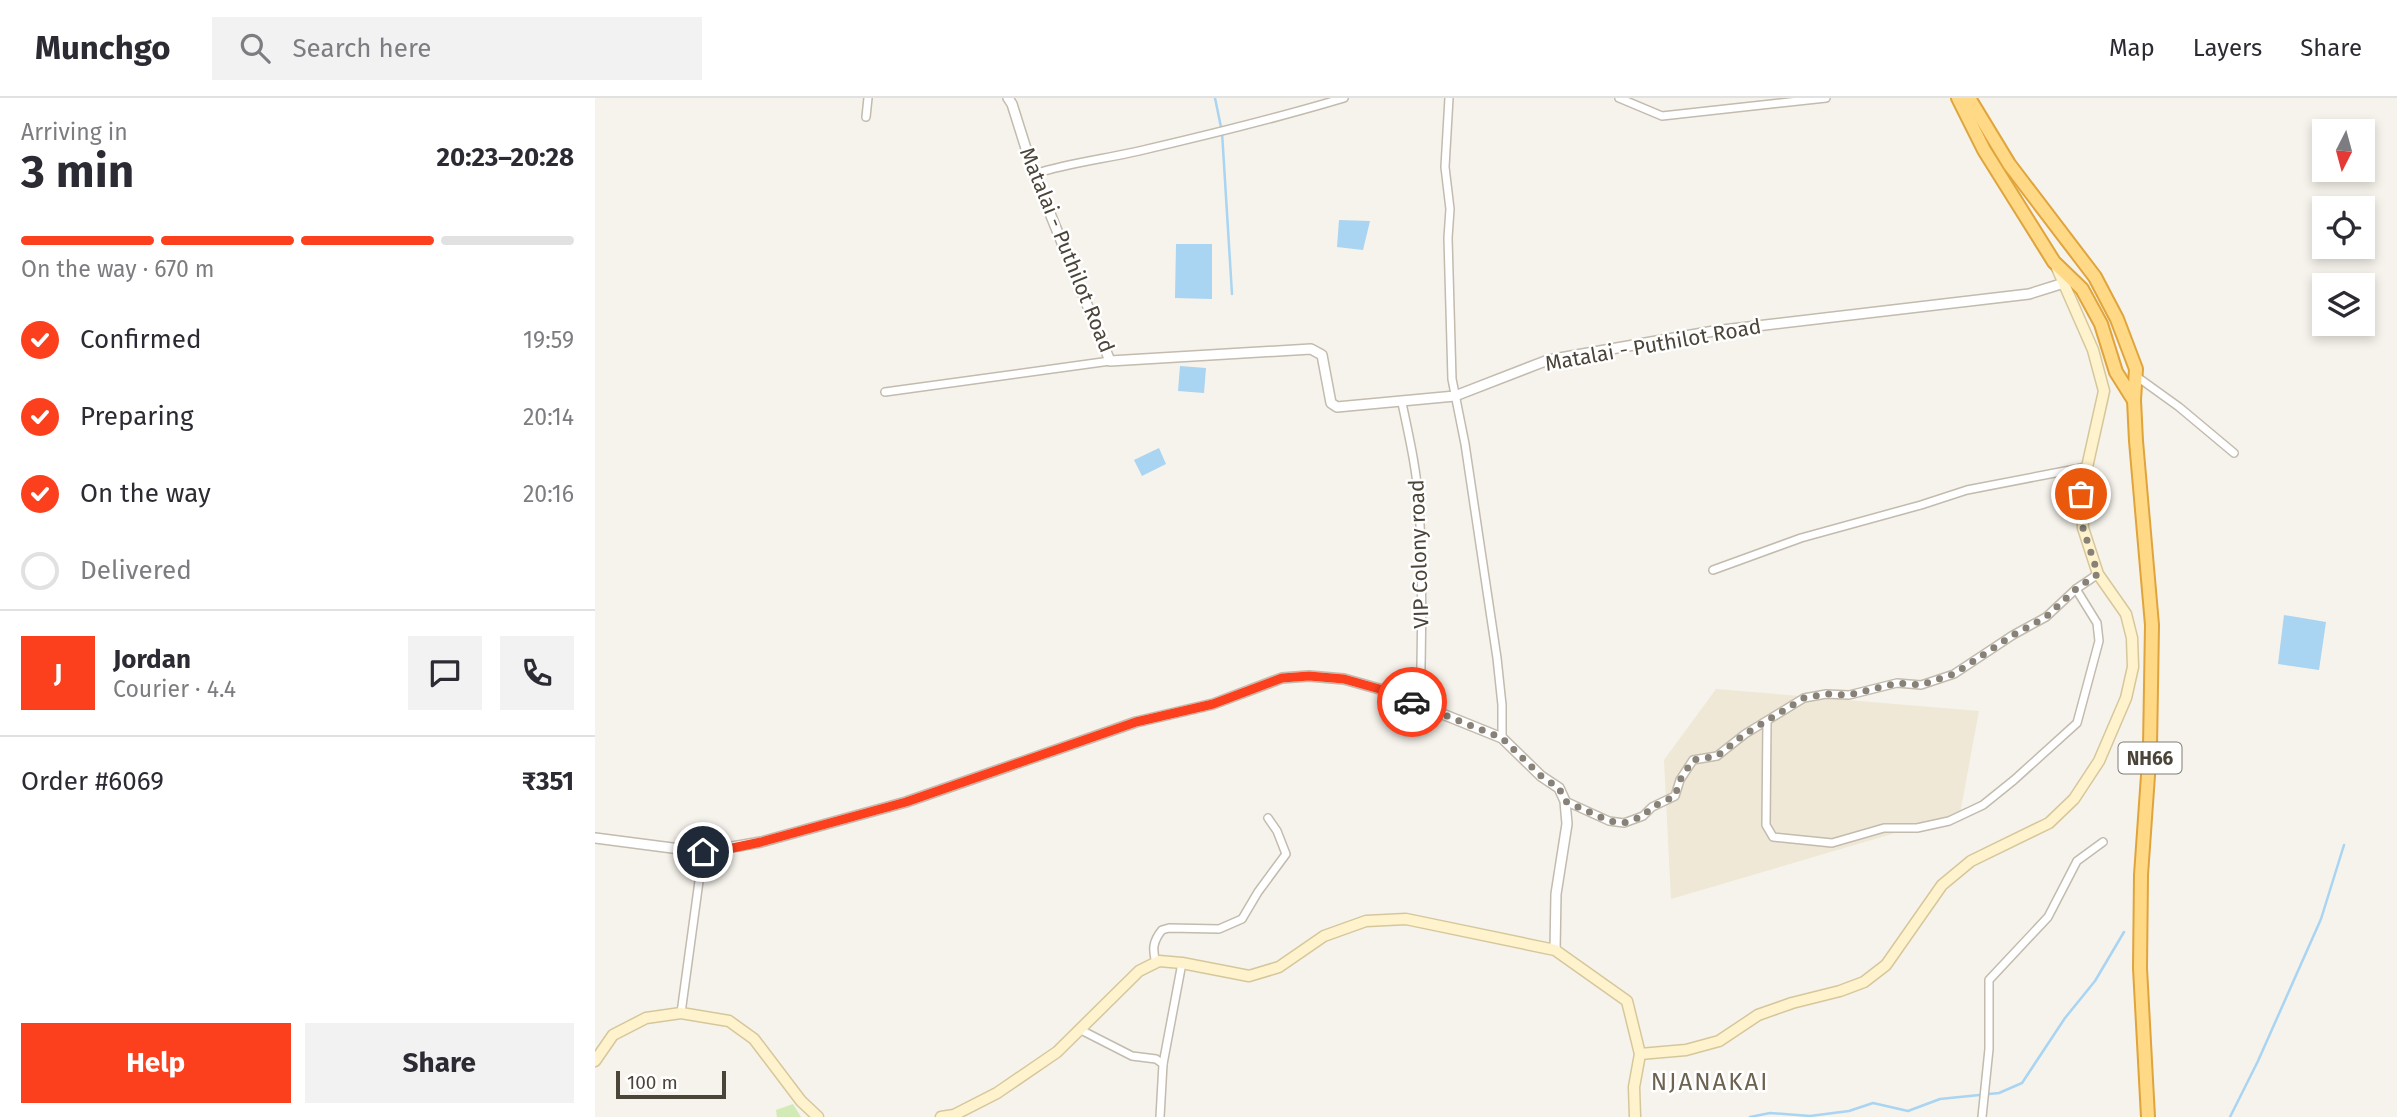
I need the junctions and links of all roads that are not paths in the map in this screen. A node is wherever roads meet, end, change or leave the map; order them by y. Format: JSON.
{"nodes":[{"id":1,"x":868,"y":98,"type":"edge"},
{"id":2,"x":1008,"y":98,"type":"edge"},
{"id":3,"x":1344,"y":98,"type":"edge"},
{"id":4,"x":1448,"y":98,"type":"edge"},
{"id":5,"x":1826,"y":98,"type":"edge"},
{"id":6,"x":1958,"y":98,"type":"edge"},
{"id":7,"x":1969,"y":98,"type":"edge"},
{"id":8,"x":1624,"y":99,"type":"edge"},
{"id":9,"x":866,"y":117,"type":"dead end"},
{"id":10,"x":1034,"y":174,"type":"junction"},
{"id":11,"x":2054,"y":262,"type":"junction"},
{"id":12,"x":2064,"y":283,"type":"junction"},
{"id":13,"x":1110,"y":361,"type":"junction"},
{"id":14,"x":2135,"y":376,"type":"junction"},
{"id":15,"x":885,"y":392,"type":"dead end"},
{"id":16,"x":1455,"y":397,"type":"junction"},
{"id":17,"x":2134,"y":400,"type":"junction"},
{"id":18,"x":1402,"y":403,"type":"junction"},
{"id":19,"x":2234,"y":453,"type":"dead end"},
{"id":20,"x":2086,"y":467,"type":"junction"},
{"id":21,"x":1713,"y":570,"type":"dead end"},
{"id":22,"x":2098,"y":574,"type":"junction"},
{"id":23,"x":2076,"y":589,"type":"junction"},
{"id":24,"x":1420,"y":706,"type":"junction"},
{"id":25,"x":1767,"y":721,"type":"junction"},
{"id":26,"x":1502,"y":738,"type":"junction"},
{"id":27,"x":1565,"y":801,"type":"junction"},
{"id":28,"x":1268,"y":818,"type":"dead end"},
{"id":29,"x":595,"y":838,"type":"edge"},
{"id":30,"x":2103,"y":842,"type":"dead end"},
{"id":31,"x":703,"y":852,"type":"junction"},
{"id":32,"x":1555,"y":950,"type":"junction"},
{"id":33,"x":1156,"y":963,"type":"junction"},
{"id":34,"x":1182,"y":963,"type":"junction"},
{"id":35,"x":681,"y":1013,"type":"junction"},
{"id":36,"x":1080,"y":1030,"type":"junction"},
{"id":37,"x":1640,"y":1054,"type":"junction"},
{"id":38,"x":595,"y":1061,"type":"edge"},
{"id":39,"x":1163,"y":1064,"type":"junction"},
{"id":40,"x":818,"y":1117,"type":"edge"},
{"id":41,"x":941,"y":1117,"type":"edge"},
{"id":42,"x":1160,"y":1117,"type":"edge"},
{"id":43,"x":1635,"y":1117,"type":"edge"},
{"id":44,"x":1982,"y":1117,"type":"edge"},
{"id":45,"x":2148,"y":1117,"type":"edge"}],
"edges":[{"from":1,"to":9,"type":"street"},
{"from":2,"to":10,"type":"street","name":"Matalai - Puthilot Road"},
{"from":3,"to":10,"type":"street"},
{"from":4,"to":16,"type":"street"},
{"from":5,"to":8,"type":"street"},
{"from":6,"to":11,"type":"highway","number":"NH66"},
{"from":7,"to":14,"type":"highway","number":"NH66"},
{"from":10,"to":13,"type":"street","name":"Matalai - Puthilot Road"},
{"from":11,"to":12,"type":"main road","number":"NH66"},
{"from":11,"to":17,"type":"highway","number":"NH66"},
{"from":12,"to":16,"type":"street","name":"Matalai - Puthilot Road"},
{"from":12,"to":20,"type":"main road","number":"NH66"},
{"from":13,"to":15,"type":"street"},
{"from":13,"to":18,"type":"street","name":"Matalai - Puthilot Road"},
{"from":14,"to":17,"type":"highway","number":"NH66"},
{"from":14,"to":19,"type":"street"},
{"from":16,"to":18,"type":"street","name":"Matalai - Puthilot Road"},
{"from":16,"to":26,"type":"street"},
{"from":17,"to":45,"type":"highway","number":"NH66"},
{"from":18,"to":24,"type":"street","name":"VIP Colony road"},
{"from":20,"to":21,"type":"street"},
{"from":20,"to":22,"type":"main road","number":"NH66"},
{"from":22,"to":23,"type":"street"},
{"from":22,"to":37,"type":"main road","number":"NH66"},
{"from":23,"to":25,"type":"street"},
{"from":23,"to":25,"type":"street"},
{"from":24,"to":26,"type":"street"},
{"from":24,"to":31,"type":"street"},
{"from":25,"to":27,"type":"street"},
{"from":26,"to":27,"type":"street"},
{"from":27,"to":32,"type":"street"},
{"from":28,"to":33,"type":"street"},
{"from":29,"to":31,"type":"street"},
{"from":30,"to":44,"type":"street"},
{"from":31,"to":35,"type":"street"},
{"from":32,"to":34,"type":"main road"},
{"from":32,"to":37,"type":"main road"},
{"from":33,"to":34,"type":"main road"},
{"from":33,"to":36,"type":"main road"},
{"from":34,"to":39,"type":"street"},
{"from":35,"to":38,"type":"main road"},
{"from":35,"to":40,"type":"main road"},
{"from":36,"to":39,"type":"street"},
{"from":36,"to":41,"type":"main road"},
{"from":37,"to":43,"type":"main road"},
{"from":39,"to":42,"type":"street"}]}
